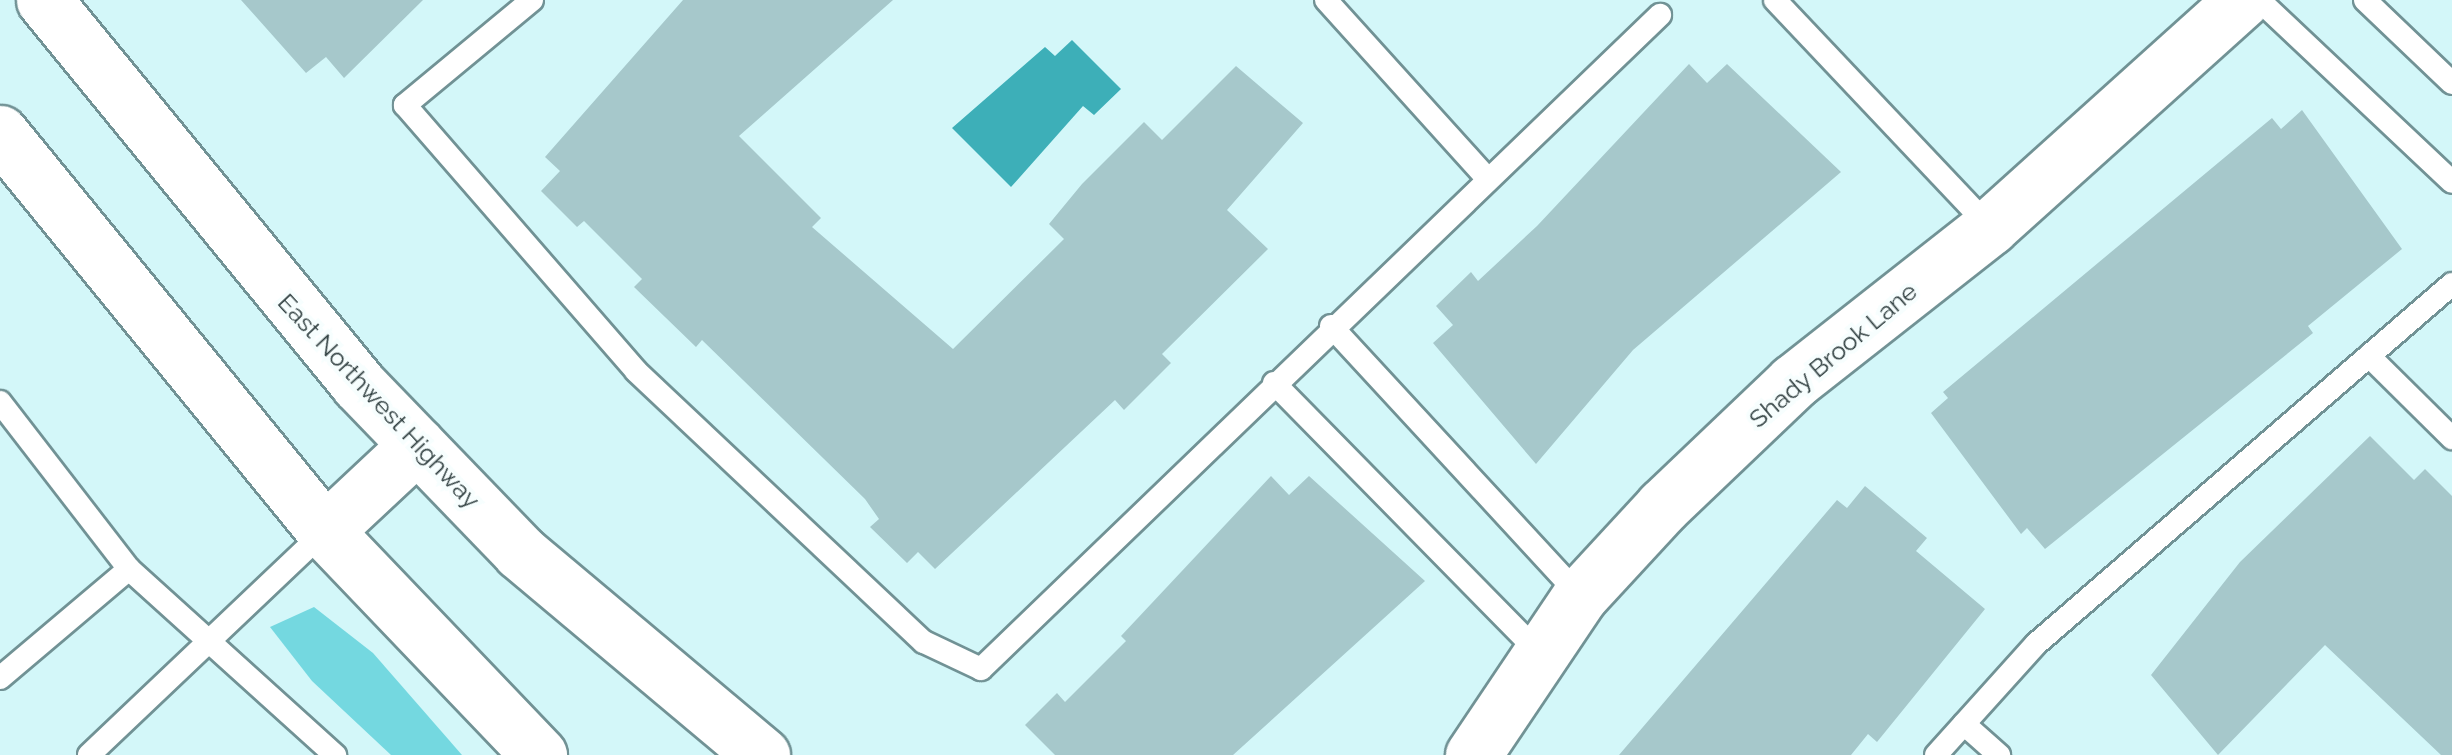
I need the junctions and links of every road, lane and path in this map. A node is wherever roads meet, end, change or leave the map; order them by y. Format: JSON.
{"nodes":[{"id":1,"x":44,"y":0,"type":"edge"},
{"id":2,"x":532,"y":0,"type":"edge"},
{"id":3,"x":1326,"y":0,"type":"edge"},
{"id":4,"x":1774,"y":0,"type":"edge"},
{"id":5,"x":2242,"y":0,"type":"edge"},
{"id":6,"x":2259,"y":0,"type":"edge"},
{"id":7,"x":2365,"y":0,"type":"edge"},
{"id":8,"x":1660,"y":14,"type":"dead end"},
{"id":9,"x":2452,"y":83,"type":"edge"},
{"id":10,"x":0,"y":134,"type":"edge"},
{"id":11,"x":1485,"y":176,"type":"junction"},
{"id":12,"x":2452,"y":182,"type":"edge"},
{"id":13,"x":1990,"y":227,"type":"junction"},
{"id":14,"x":2452,"y":284,"type":"edge"},
{"id":15,"x":1331,"y":326,"type":"junction"},
{"id":16,"x":2368,"y":356,"type":"junction"},
{"id":17,"x":1274,"y":382,"type":"junction"},
{"id":18,"x":0,"y":402,"type":"edge"},
{"id":19,"x":2452,"y":438,"type":"edge"},
{"id":20,"x":418,"y":445,"type":"junction"},
{"id":21,"x":325,"y":531,"type":"junction"},
{"id":22,"x":129,"y":569,"type":"junction"},
{"id":23,"x":1580,"y":596,"type":"junction"},
{"id":24,"x":212,"y":642,"type":"junction"},
{"id":25,"x":1540,"y":654,"type":"junction"},
{"id":26,"x":0,"y":678,"type":"edge"},
{"id":27,"x":1964,"y":724,"type":"junction"},
{"id":28,"x":89,"y":755,"type":"edge"},
{"id":29,"x":335,"y":755,"type":"edge"},
{"id":30,"x":539,"y":755,"type":"edge"},
{"id":31,"x":762,"y":755,"type":"edge"},
{"id":32,"x":1473,"y":755,"type":"edge"},
{"id":33,"x":1936,"y":755,"type":"edge"},
{"id":34,"x":2000,"y":755,"type":"edge"}],
"edges":[{"from":1,"to":20,"type":"main road","name":"East Northwest Highway"},
{"from":2,"to":17,"type":"lane"},
{"from":3,"to":11,"type":"lane"},
{"from":4,"to":13,"type":"lane"},
{"from":5,"to":13,"type":"main road","name":"Shady Brook Lane"},
{"from":6,"to":12,"type":"lane"},
{"from":7,"to":9,"type":"lane"},
{"from":8,"to":11,"type":"lane"},
{"from":10,"to":21,"type":"main road"},
{"from":11,"to":15,"type":"lane"},
{"from":13,"to":23,"type":"main road","name":"Shady Brook Lane"},
{"from":14,"to":16,"type":"lane"},
{"from":15,"to":17,"type":"lane"},
{"from":15,"to":23,"type":"lane"},
{"from":16,"to":19,"type":"lane"},
{"from":16,"to":27,"type":"lane"},
{"from":17,"to":25,"type":"lane"},
{"from":18,"to":22,"type":"lane"},
{"from":20,"to":21,"type":"main road"},
{"from":20,"to":31,"type":"main road","name":"East Northwest Highway"},
{"from":21,"to":24,"type":"lane"},
{"from":21,"to":30,"type":"main road"},
{"from":22,"to":24,"type":"lane"},
{"from":22,"to":26,"type":"lane"},
{"from":23,"to":25,"type":"main road","name":"Shady Brook Lane"},
{"from":24,"to":28,"type":"lane"},
{"from":24,"to":29,"type":"lane"},
{"from":25,"to":32,"type":"main road","name":"Shady Brook Lane"},
{"from":27,"to":33,"type":"lane"},
{"from":27,"to":34,"type":"lane"}]}
